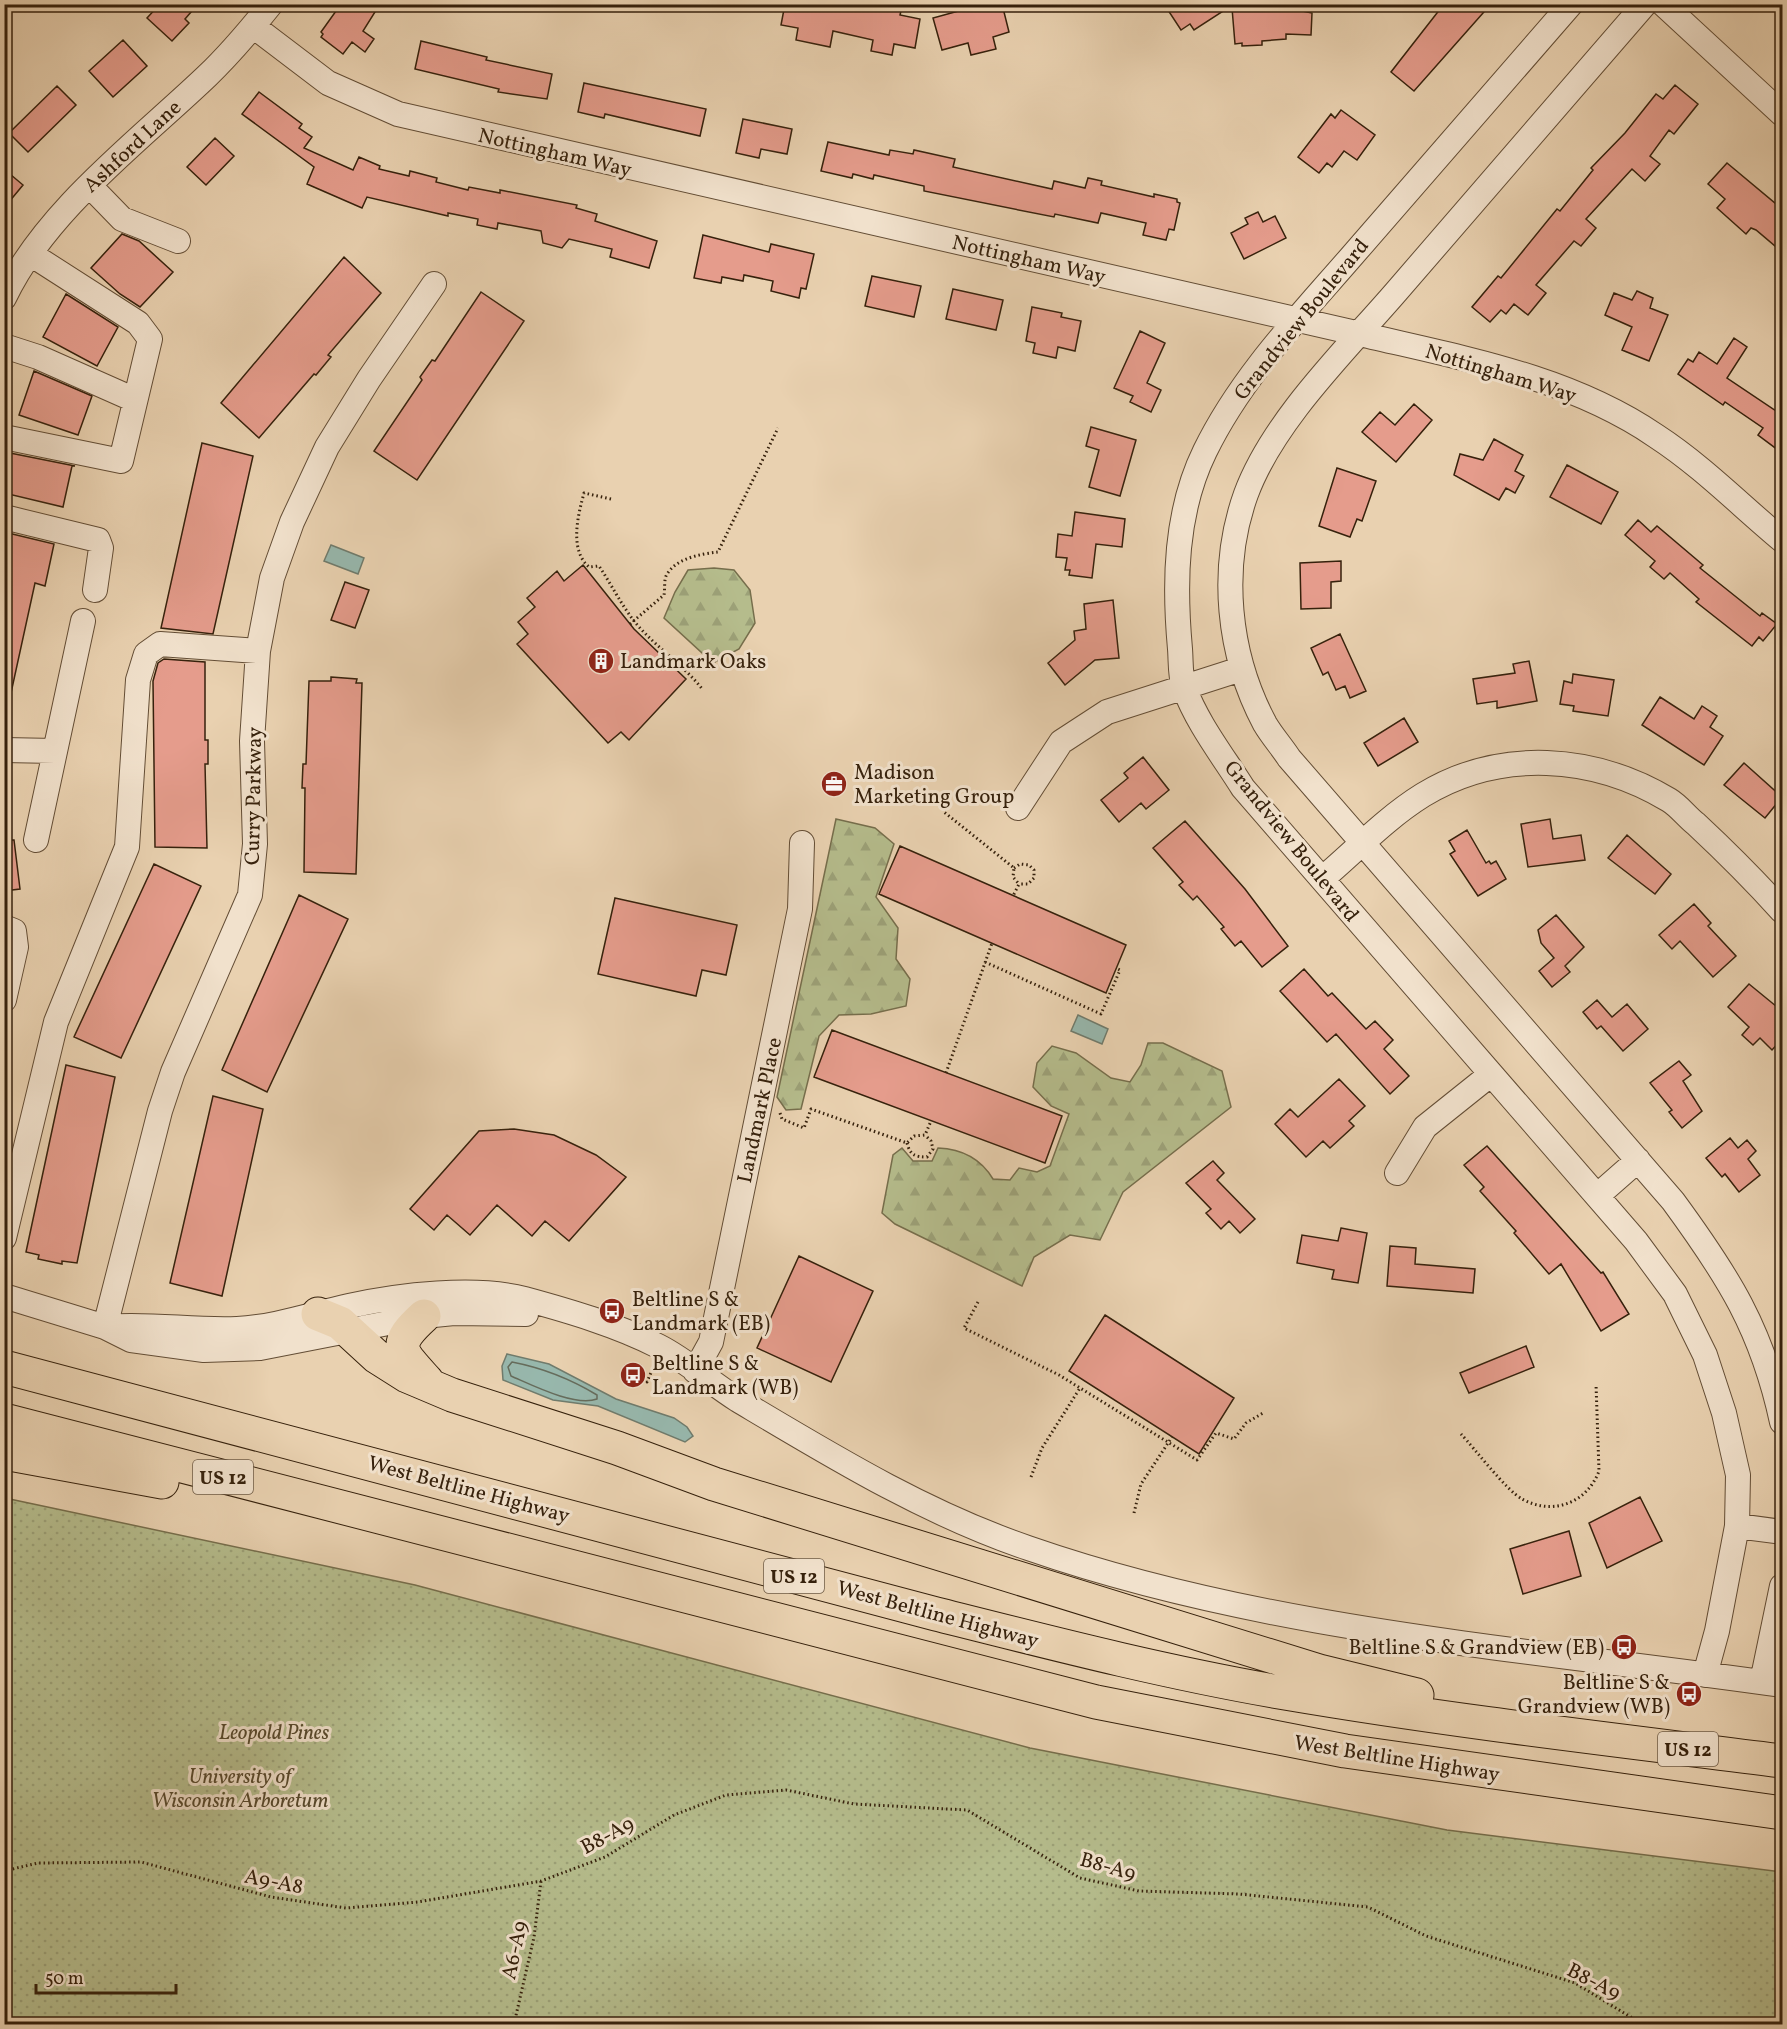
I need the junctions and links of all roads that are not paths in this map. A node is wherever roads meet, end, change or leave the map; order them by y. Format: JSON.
{"nodes":[{"id":1,"x":271,"y":4,"type":"edge"},
{"id":2,"x":1571,"y":4,"type":"edge"},
{"id":3,"x":1645,"y":4,"type":"edge"},
{"id":4,"x":1663,"y":4,"type":"edge"},
{"id":5,"x":253,"y":26,"type":"junction"},
{"id":6,"x":1782,"y":114,"type":"edge"},
{"id":7,"x":90,"y":186,"type":"junction"},
{"id":8,"x":177,"y":241,"type":"dead end"},
{"id":9,"x":32,"y":255,"type":"junction"},
{"id":10,"x":434,"y":284,"type":"dead end"},
{"id":11,"x":4,"y":298,"type":"edge"},
{"id":12,"x":1296,"y":320,"type":"junction"},
{"id":13,"x":1360,"y":334,"type":"junction"},
{"id":14,"x":4,"y":346,"type":"edge"},
{"id":15,"x":135,"y":400,"type":"junction"},
{"id":16,"x":4,"y":437,"type":"edge"},
{"id":17,"x":4,"y":517,"type":"edge"},
{"id":18,"x":1782,"y":540,"type":"edge"},
{"id":19,"x":95,"y":590,"type":"dead end"},
{"id":20,"x":83,"y":621,"type":"dead end"},
{"id":21,"x":258,"y":651,"type":"junction"},
{"id":22,"x":1241,"y":669,"type":"junction"},
{"id":23,"x":1183,"y":686,"type":"junction"},
{"id":24,"x":4,"y":750,"type":"edge"},
{"id":25,"x":55,"y":751,"type":"junction"},
{"id":26,"x":1018,"y":808,"type":"dead end"},
{"id":27,"x":36,"y":840,"type":"dead end"},
{"id":28,"x":802,"y":843,"type":"dead end"},
{"id":29,"x":1363,"y":843,"type":"junction"},
{"id":30,"x":1322,"y":879,"type":"junction"},
{"id":31,"x":1782,"y":911,"type":"edge"},
{"id":32,"x":4,"y":927,"type":"edge"},
{"id":33,"x":4,"y":1000,"type":"edge"},
{"id":34,"x":1490,"y":1075,"type":"junction"},
{"id":35,"x":1638,"y":1160,"type":"junction"},
{"id":36,"x":1397,"y":1173,"type":"dead end"},
{"id":37,"x":1597,"y":1196,"type":"junction"},
{"id":38,"x":4,"y":1238,"type":"edge"},
{"id":39,"x":4,"y":1296,"type":"edge"},
{"id":40,"x":552,"y":1309,"type":"junction"},
{"id":41,"x":318,"y":1314,"type":"junction"},
{"id":42,"x":424,"y":1316,"type":"junction"},
{"id":43,"x":105,"y":1327,"type":"junction"},
{"id":44,"x":349,"y":1329,"type":"junction"},
{"id":45,"x":4,"y":1367,"type":"edge"},
{"id":46,"x":695,"y":1371,"type":"junction"},
{"id":47,"x":430,"y":1385,"type":"junction"},
{"id":48,"x":4,"y":1420,"type":"edge"},
{"id":49,"x":1782,"y":1422,"type":"edge"},
{"id":50,"x":4,"y":1453,"type":"edge"},
{"id":51,"x":1737,"y":1526,"type":"junction"},
{"id":52,"x":1782,"y":1532,"type":"edge"},
{"id":53,"x":442,"y":1534,"type":"junction"},
{"id":54,"x":1782,"y":1586,"type":"edge"},
{"id":55,"x":1705,"y":1675,"type":"junction"},
{"id":56,"x":1772,"y":1684,"type":"edge"},
{"id":57,"x":1593,"y":1737,"type":"junction"},
{"id":58,"x":1782,"y":1761,"type":"edge"},
{"id":59,"x":1782,"y":1813,"type":"edge"}],
"edges":[{"from":1,"to":5,"type":"street","name":"Ashford Lane"},
{"from":2,"to":12,"type":"street","name":"Grandview Boulevard"},
{"from":3,"to":13,"type":"street"},
{"from":4,"to":6,"type":"street"},
{"from":5,"to":7,"type":"street","name":"Ashford Lane"},
{"from":5,"to":12,"type":"street","name":"Nottingham Way"},
{"from":7,"to":8,"type":"street"},
{"from":7,"to":9,"type":"street","name":"Ashford Lane"},
{"from":9,"to":11,"type":"street","name":"Ashford Lane"},
{"from":9,"to":15,"type":"street"},
{"from":10,"to":21,"type":"street","name":"Curry Parkway"},
{"from":12,"to":13,"type":"street","name":"Nottingham Way"},
{"from":12,"to":23,"type":"street","name":"Grandview Boulevard"},
{"from":13,"to":18,"type":"street","name":"Nottingham Way"},
{"from":13,"to":22,"type":"street"},
{"from":14,"to":15,"type":"street"},
{"from":15,"to":16,"type":"street"},
{"from":17,"to":19,"type":"street"},
{"from":20,"to":25,"type":"street"},
{"from":21,"to":38,"type":"street"},
{"from":21,"to":43,"type":"street","name":"Curry Parkway"},
{"from":22,"to":23,"type":"street"},
{"from":22,"to":29,"type":"street"},
{"from":23,"to":26,"type":"street"},
{"from":23,"to":30,"type":"street","name":"Grandview Boulevard"},
{"from":24,"to":25,"type":"street"},
{"from":25,"to":27,"type":"street"},
{"from":28,"to":46,"type":"street","name":"Landmark Place"},
{"from":29,"to":30,"type":"street"},
{"from":29,"to":31,"type":"street"},
{"from":29,"to":35,"type":"street"},
{"from":30,"to":34,"type":"street","name":"Grandview Boulevard"},
{"from":32,"to":33,"type":"street"},
{"from":34,"to":36,"type":"street"},
{"from":34,"to":37,"type":"street","name":"Grandview Boulevard"},
{"from":35,"to":37,"type":"street"},
{"from":35,"to":49,"type":"street"},
{"from":37,"to":51,"type":"street","name":"Grandview Boulevard"},
{"from":39,"to":43,"type":"street"},
{"from":40,"to":41,"type":"street"},
{"from":40,"to":42,"type":"street"},
{"from":40,"to":46,"type":"street"},
{"from":41,"to":43,"type":"street"},
{"from":41,"to":44,"type":"highway"},
{"from":42,"to":44,"type":"street"},
{"from":42,"to":47,"type":"highway"},
{"from":43,"to":44,"type":"street"},
{"from":44,"to":47,"type":"highway"},
{"from":45,"to":57,"type":"highway","name":"West Beltline Highway","number":"US 12"},
{"from":46,"to":55,"type":"street"},
{"from":47,"to":57,"type":"highway"},
{"from":48,"to":53,"type":"highway","name":"West Beltline Highway","number":"US 12"},
{"from":50,"to":53,"type":"highway"},
{"from":51,"to":52,"type":"street"},
{"from":51,"to":55,"type":"street","name":"Grandview Boulevard"},
{"from":53,"to":59,"type":"highway","name":"West Beltline Highway","number":"US 12"},
{"from":54,"to":56,"type":"street"},
{"from":55,"to":56,"type":"street"},
{"from":57,"to":58,"type":"highway","name":"West Beltline Highway","number":"US 12"}]}
